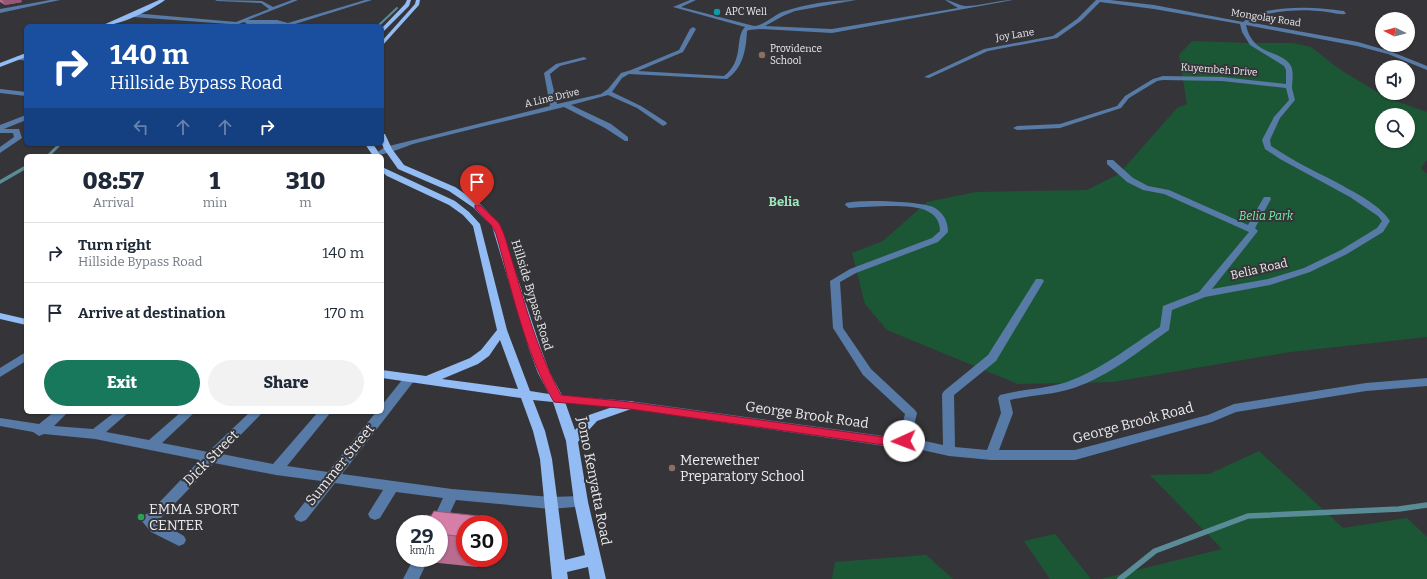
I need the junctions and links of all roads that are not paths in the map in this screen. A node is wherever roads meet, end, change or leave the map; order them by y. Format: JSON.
{"nodes":[{"id":1,"x":58,"y":0,"type":"edge"},
{"id":2,"x":163,"y":0,"type":"edge"},
{"id":3,"x":217,"y":0,"type":"edge"},
{"id":4,"x":296,"y":0,"type":"edge"},
{"id":5,"x":370,"y":0,"type":"edge"},
{"id":6,"x":409,"y":0,"type":"edge"},
{"id":7,"x":418,"y":0,"type":"edge"},
{"id":8,"x":694,"y":0,"type":"edge"},
{"id":9,"x":854,"y":0,"type":"edge"},
{"id":10,"x":947,"y":0,"type":"edge"},
{"id":11,"x":1012,"y":0,"type":"edge"},
{"id":12,"x":1098,"y":0,"type":"edge"},
{"id":13,"x":1002,"y":1,"type":"edge"},
{"id":14,"x":963,"y":8,"type":"junction"},
{"id":15,"x":272,"y":9,"type":"junction"},
{"id":16,"x":0,"y":11,"type":"edge"},
{"id":17,"x":1344,"y":13,"type":"dead end"},
{"id":18,"x":133,"y":16,"type":"junction"},
{"id":19,"x":238,"y":23,"type":"junction"},
{"id":20,"x":110,"y":24,"type":"edge"},
{"id":21,"x":235,"y":24,"type":"edge"},
{"id":22,"x":286,"y":24,"type":"edge"},
{"id":23,"x":295,"y":24,"type":"edge"},
{"id":24,"x":1243,"y":24,"type":"junction"},
{"id":25,"x":752,"y":27,"type":"junction"},
{"id":26,"x":760,"y":27,"type":"junction"},
{"id":27,"x":384,"y":29,"type":"edge"},
{"id":28,"x":693,"y":29,"type":"dead end"},
{"id":29,"x":384,"y":42,"type":"edge"},
{"id":30,"x":24,"y":56,"type":"edge"},
{"id":31,"x":18,"y":58,"type":"junction"},
{"id":32,"x":24,"y":59,"type":"edge"},
{"id":33,"x":584,"y":59,"type":"dead end"},
{"id":34,"x":0,"y":65,"type":"edge"},
{"id":35,"x":1427,"y":68,"type":"edge"},
{"id":36,"x":628,"y":72,"type":"junction"},
{"id":37,"x":927,"y":77,"type":"dead end"},
{"id":38,"x":1289,"y":86,"type":"junction"},
{"id":39,"x":0,"y":91,"type":"edge"},
{"id":40,"x":609,"y":93,"type":"junction"},
{"id":41,"x":24,"y":94,"type":"edge"},
{"id":42,"x":566,"y":105,"type":"junction"},
{"id":43,"x":554,"y":108,"type":"junction"},
{"id":44,"x":24,"y":118,"type":"edge"},
{"id":45,"x":663,"y":124,"type":"dead end"},
{"id":46,"x":1017,"y":128,"type":"dead end"},
{"id":47,"x":0,"y":129,"type":"edge"},
{"id":48,"x":625,"y":139,"type":"dead end"},
{"id":49,"x":384,"y":140,"type":"edge"},
{"id":50,"x":388,"y":149,"type":"junction"},
{"id":51,"x":0,"y":151,"type":"edge"},
{"id":52,"x":379,"y":154,"type":"edge"},
{"id":53,"x":1110,"y":162,"type":"dead end"},
{"id":54,"x":384,"y":170,"type":"edge"},
{"id":55,"x":1267,"y":199,"type":"dead end"},
{"id":56,"x":849,"y":205,"type":"dead end"},
{"id":57,"x":1250,"y":230,"type":"junction"},
{"id":58,"x":1039,"y":281,"type":"dead end"},
{"id":59,"x":1204,"y":294,"type":"junction"},
{"id":60,"x":0,"y":316,"type":"edge"},
{"id":61,"x":24,"y":322,"type":"edge"},
{"id":62,"x":502,"y":330,"type":"junction"},
{"id":63,"x":24,"y":357,"type":"edge"},
{"id":64,"x":0,"y":373,"type":"edge"},
{"id":65,"x":384,"y":374,"type":"edge"},
{"id":66,"x":410,"y":378,"type":"junction"},
{"id":67,"x":429,"y":380,"type":"junction"},
{"id":68,"x":1427,"y":382,"type":"edge"},
{"id":69,"x":526,"y":393,"type":"junction"},
{"id":70,"x":558,"y":399,"type":"junction"},
{"id":71,"x":630,"y":405,"type":"junction"},
{"id":72,"x":384,"y":410,"type":"edge"},
{"id":73,"x":60,"y":414,"type":"edge"},
{"id":74,"x":120,"y":414,"type":"edge"},
{"id":75,"x":187,"y":414,"type":"edge"},
{"id":76,"x":255,"y":414,"type":"edge"},
{"id":77,"x":323,"y":414,"type":"edge"},
{"id":78,"x":381,"y":414,"type":"edge"},
{"id":79,"x":0,"y":422,"type":"edge"},
{"id":80,"x":39,"y":432,"type":"junction"},
{"id":81,"x":95,"y":434,"type":"junction"},
{"id":82,"x":572,"y":441,"type":"junction"},
{"id":83,"x":904,"y":441,"type":"junction"},
{"id":84,"x":150,"y":446,"type":"junction"},
{"id":85,"x":949,"y":451,"type":"junction"},
{"id":86,"x":991,"y":455,"type":"junction"},
{"id":87,"x":210,"y":458,"type":"junction"},
{"id":88,"x":276,"y":470,"type":"junction"},
{"id":89,"x":330,"y":477,"type":"junction"},
{"id":90,"x":393,"y":486,"type":"junction"},
{"id":91,"x":452,"y":494,"type":"junction"},
{"id":92,"x":581,"y":502,"type":"junction"},
{"id":93,"x":550,"y":503,"type":"junction"},
{"id":94,"x":375,"y":514,"type":"dead end"},
{"id":95,"x":442,"y":515,"type":"edge"},
{"id":96,"x":301,"y":516,"type":"dead end"},
{"id":97,"x":179,"y":540,"type":"dead end"},
{"id":98,"x":593,"y":559,"type":"junction"},
{"id":99,"x":417,"y":567,"type":"edge"},
{"id":100,"x":559,"y":573,"type":"edge"},
{"id":101,"x":411,"y":579,"type":"edge"},
{"id":102,"x":598,"y":579,"type":"edge"}],
"edges":[{"from":1,"to":16,"type":"street"},
{"from":2,"to":18,"type":"main road"},
{"from":3,"to":15,"type":"street"},
{"from":4,"to":15,"type":"street"},
{"from":5,"to":23,"type":"street"},
{"from":6,"to":27,"type":"main road"},
{"from":7,"to":29,"type":"main road"},
{"from":8,"to":25,"type":"street"},
{"from":9,"to":26,"type":"street"},
{"from":10,"to":14,"type":"street"},
{"from":11,"to":13,"type":"street"},
{"from":12,"to":24,"type":"street","name":"Mongolay Road"},
{"from":12,"to":37,"type":"street","name":"Joy Lane"},
{"from":13,"to":14,"type":"street"},
{"from":14,"to":26,"type":"street"},
{"from":15,"to":19,"type":"street"},
{"from":17,"to":24,"type":"street"},
{"from":18,"to":19,"type":"street"},
{"from":18,"to":20,"type":"main road"},
{"from":19,"to":21,"type":"street"},
{"from":19,"to":22,"type":"street"},
{"from":24,"to":35,"type":"street","name":"Mongolay Road"},
{"from":24,"to":38,"type":"street"},
{"from":25,"to":26,"type":"street"},
{"from":25,"to":36,"type":"street"},
{"from":28,"to":36,"type":"street"},
{"from":30,"to":31,"type":"main road"},
{"from":31,"to":32,"type":"street"},
{"from":31,"to":34,"type":"main road"},
{"from":33,"to":43,"type":"street"},
{"from":36,"to":40,"type":"street"},
{"from":38,"to":46,"type":"street","name":"Kuyembeh Drive"},
{"from":38,"to":59,"type":"street","name":"Belia Road"},
{"from":39,"to":41,"type":"street"},
{"from":40,"to":42,"type":"street","name":"A Line Drive"},
{"from":40,"to":45,"type":"street"},
{"from":42,"to":43,"type":"street","name":"A Line Drive"},
{"from":42,"to":48,"type":"street"},
{"from":43,"to":50,"type":"street","name":"A Line Drive"},
{"from":44,"to":47,"type":"street"},
{"from":47,"to":51,"type":"street"},
{"from":49,"to":50,"type":"main road","name":"Hillside Bypass Road"},
{"from":50,"to":52,"type":"street","name":"A Line Drive"},
{"from":50,"to":70,"type":"main road","name":"Hillside Bypass Road"},
{"from":53,"to":57,"type":"street"},
{"from":54,"to":62,"type":"main road"},
{"from":55,"to":57,"type":"street"},
{"from":56,"to":83,"type":"street"},
{"from":57,"to":59,"type":"street"},
{"from":58,"to":85,"type":"street"},
{"from":59,"to":86,"type":"street","name":"Belia Road"},
{"from":60,"to":61,"type":"main road"},
{"from":62,"to":67,"type":"main road"},
{"from":62,"to":69,"type":"main road"},
{"from":63,"to":64,"type":"street"},
{"from":65,"to":66,"type":"main road"},
{"from":66,"to":67,"type":"main road"},
{"from":66,"to":72,"type":"street","name":"Summer Street"},
{"from":67,"to":69,"type":"main road"},
{"from":68,"to":86,"type":"street","name":"George Brook Road"},
{"from":69,"to":70,"type":"main road"},
{"from":69,"to":93,"type":"main road"},
{"from":70,"to":71,"type":"street","name":"George Brook Road"},
{"from":70,"to":82,"type":"main road","name":"Jomo Kenyatta Road"},
{"from":71,"to":82,"type":"main road"},
{"from":71,"to":83,"type":"street","name":"George Brook Road"},
{"from":73,"to":80,"type":"street"},
{"from":74,"to":81,"type":"street"},
{"from":75,"to":84,"type":"street"},
{"from":76,"to":87,"type":"street","name":"Dick Street"},
{"from":77,"to":88,"type":"street"},
{"from":78,"to":89,"type":"street","name":"Summer Street"},
{"from":79,"to":80,"type":"street"},
{"from":80,"to":81,"type":"street"},
{"from":81,"to":84,"type":"street"},
{"from":82,"to":92,"type":"main road","name":"Jomo Kenyatta Road"},
{"from":83,"to":85,"type":"street","name":"George Brook Road"},
{"from":84,"to":87,"type":"street"},
{"from":85,"to":86,"type":"street","name":"George Brook Road"},
{"from":87,"to":88,"type":"street"},
{"from":87,"to":97,"type":"street","name":"Dick Street"},
{"from":88,"to":89,"type":"street"},
{"from":89,"to":90,"type":"street"},
{"from":89,"to":96,"type":"street","name":"Summer Street"},
{"from":90,"to":91,"type":"street"},
{"from":90,"to":94,"type":"street"},
{"from":91,"to":93,"type":"street"},
{"from":91,"to":95,"type":"street"},
{"from":92,"to":93,"type":"street"},
{"from":92,"to":98,"type":"main road","name":"Jomo Kenyatta Road"},
{"from":93,"to":100,"type":"main road"},
{"from":98,"to":100,"type":"main road"},
{"from":98,"to":102,"type":"main road","name":"Jomo Kenyatta Road"},
{"from":99,"to":101,"type":"street"}]}
